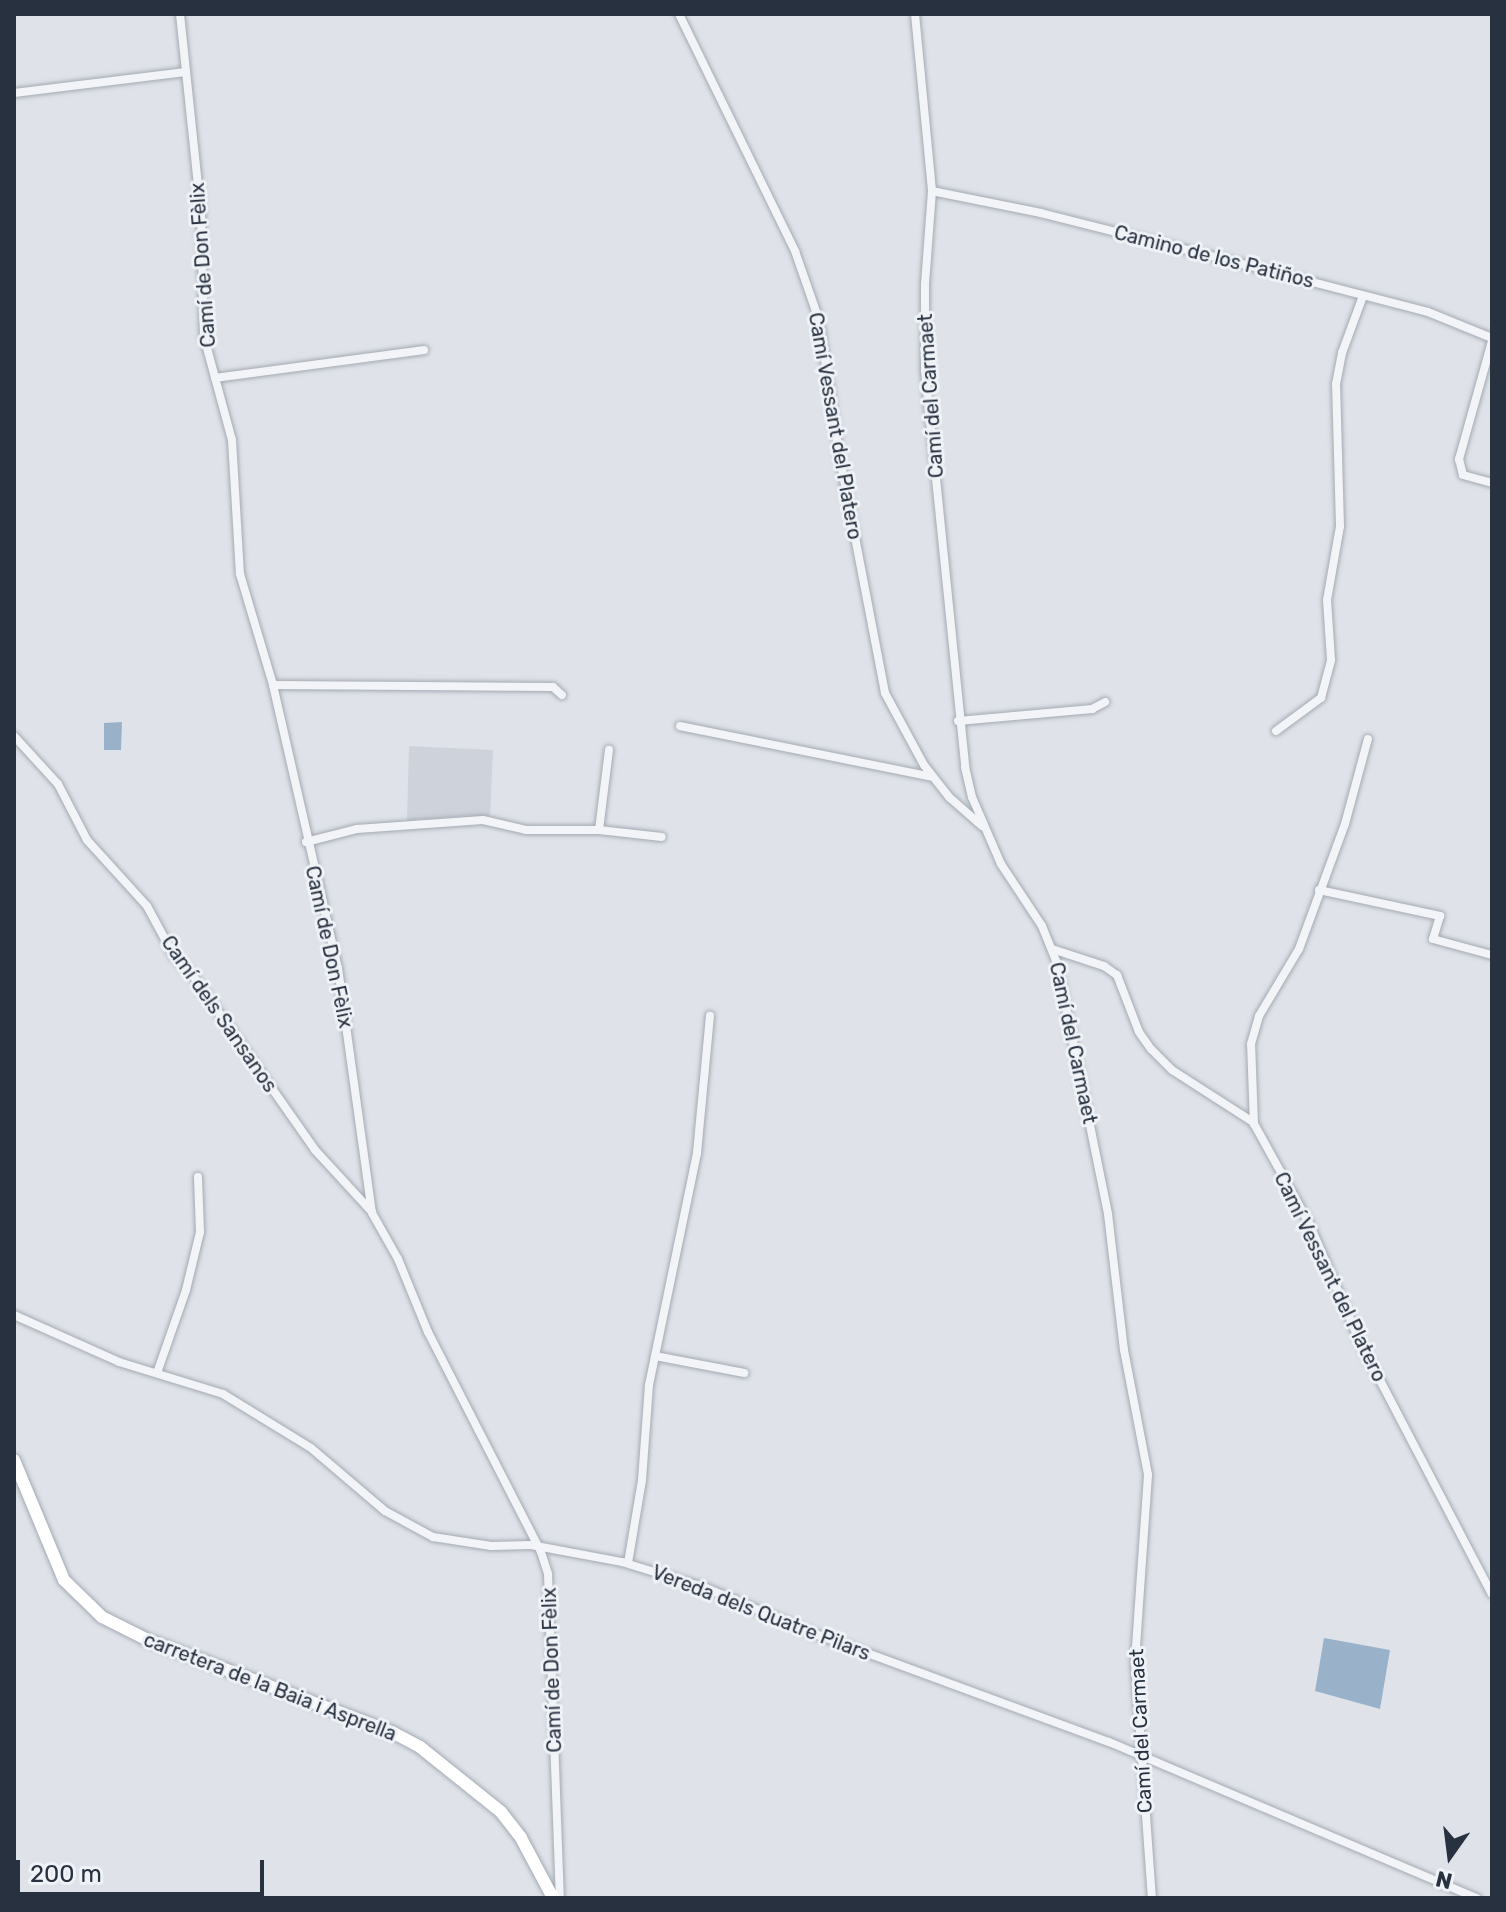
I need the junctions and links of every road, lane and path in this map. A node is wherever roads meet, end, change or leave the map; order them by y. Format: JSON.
{"nodes":[{"id":1,"x":180,"y":14,"type":"edge"},
{"id":2,"x":679,"y":14,"type":"edge"},
{"id":3,"x":915,"y":14,"type":"edge"},
{"id":4,"x":186,"y":72,"type":"junction"},
{"id":5,"x":14,"y":93,"type":"edge"},
{"id":6,"x":932,"y":191,"type":"junction"},
{"id":7,"x":1363,"y":296,"type":"junction"},
{"id":8,"x":1492,"y":340,"type":"edge"},
{"id":9,"x":424,"y":350,"type":"dead end"},
{"id":10,"x":215,"y":378,"type":"junction"},
{"id":11,"x":1492,"y":483,"type":"edge"},
{"id":12,"x":273,"y":685,"type":"junction"},
{"id":13,"x":562,"y":695,"type":"dead end"},
{"id":14,"x":1105,"y":702,"type":"dead end"},
{"id":15,"x":958,"y":721,"type":"junction"},
{"id":16,"x":680,"y":726,"type":"dead end"},
{"id":17,"x":1276,"y":731,"type":"dead end"},
{"id":18,"x":14,"y":736,"type":"edge"},
{"id":19,"x":1368,"y":739,"type":"dead end"},
{"id":20,"x":609,"y":750,"type":"dead end"},
{"id":21,"x":933,"y":777,"type":"junction"},
{"id":22,"x":599,"y":830,"type":"junction"},
{"id":23,"x":985,"y":830,"type":"junction"},
{"id":24,"x":662,"y":837,"type":"dead end"},
{"id":25,"x":306,"y":842,"type":"junction"},
{"id":26,"x":1319,"y":890,"type":"junction"},
{"id":27,"x":1052,"y":949,"type":"junction"},
{"id":28,"x":1492,"y":955,"type":"edge"},
{"id":29,"x":710,"y":1016,"type":"dead end"},
{"id":30,"x":1254,"y":1125,"type":"junction"},
{"id":31,"x":198,"y":1177,"type":"dead end"},
{"id":32,"x":372,"y":1213,"type":"junction"},
{"id":33,"x":14,"y":1315,"type":"edge"},
{"id":34,"x":655,"y":1356,"type":"junction"},
{"id":35,"x":157,"y":1373,"type":"junction"},
{"id":36,"x":744,"y":1373,"type":"dead end"},
{"id":37,"x":14,"y":1460,"type":"edge"},
{"id":38,"x":538,"y":1547,"type":"junction"},
{"id":39,"x":628,"y":1563,"type":"junction"},
{"id":40,"x":1492,"y":1594,"type":"edge"},
{"id":41,"x":1141,"y":1757,"type":"junction"},
{"id":42,"x":553,"y":1898,"type":"edge"},
{"id":43,"x":560,"y":1898,"type":"edge"},
{"id":44,"x":1152,"y":1898,"type":"edge"},
{"id":45,"x":1477,"y":1898,"type":"edge"}],
"edges":[{"from":1,"to":4,"type":"street","name":"Camí de Don Fèlix"},
{"from":2,"to":21,"type":"street","name":"Camí Vessant del Platero"},
{"from":3,"to":6,"type":"street","name":"Camí del Carmaet"},
{"from":4,"to":5,"type":"street"},
{"from":4,"to":10,"type":"street","name":"Camí de Don Fèlix"},
{"from":6,"to":7,"type":"street","name":"Camino de los Patiños"},
{"from":6,"to":15,"type":"street","name":"Camí del Carmaet"},
{"from":7,"to":8,"type":"street","name":"Camino de los Patiños"},
{"from":7,"to":17,"type":"street"},
{"from":8,"to":11,"type":"street"},
{"from":9,"to":10,"type":"street"},
{"from":10,"to":12,"type":"street","name":"Camí de Don Fèlix"},
{"from":12,"to":13,"type":"street"},
{"from":12,"to":25,"type":"street","name":"Camí de Don Fèlix"},
{"from":14,"to":15,"type":"street"},
{"from":15,"to":23,"type":"street","name":"Camí del Carmaet"},
{"from":16,"to":21,"type":"street"},
{"from":18,"to":32,"type":"street","name":"Camí dels Sansanos"},
{"from":19,"to":26,"type":"street"},
{"from":20,"to":22,"type":"street"},
{"from":21,"to":23,"type":"street","name":"Camí Vessant del Platero"},
{"from":22,"to":24,"type":"street"},
{"from":22,"to":25,"type":"street"},
{"from":23,"to":27,"type":"street","name":"Camí del Carmaet"},
{"from":25,"to":32,"type":"street","name":"Camí de Don Fèlix"},
{"from":26,"to":28,"type":"street"},
{"from":26,"to":30,"type":"street"},
{"from":27,"to":30,"type":"street","name":"Camí Vessant del Platero"},
{"from":27,"to":41,"type":"street","name":"Camí del Carmaet"},
{"from":29,"to":34,"type":"street"},
{"from":30,"to":40,"type":"street","name":"Camí Vessant del Platero"},
{"from":31,"to":35,"type":"street"},
{"from":32,"to":38,"type":"street","name":"Camí de Don Fèlix"},
{"from":33,"to":35,"type":"street","name":"Vereda dels Quatre Pilars"},
{"from":34,"to":36,"type":"street"},
{"from":34,"to":39,"type":"street"},
{"from":35,"to":38,"type":"street","name":"Vereda dels Quatre Pilars"},
{"from":37,"to":42,"type":"main road","name":"carretera de la Baia i Asprella"},
{"from":38,"to":39,"type":"street","name":"Vereda dels Quatre Pilars"},
{"from":38,"to":43,"type":"street","name":"Camí de Don Fèlix"},
{"from":39,"to":41,"type":"street","name":"Vereda dels Quatre Pilars"},
{"from":41,"to":44,"type":"street","name":"Camí del Carmaet"},
{"from":41,"to":45,"type":"street","name":"Vereda dels Quatre Pilars"}]}
